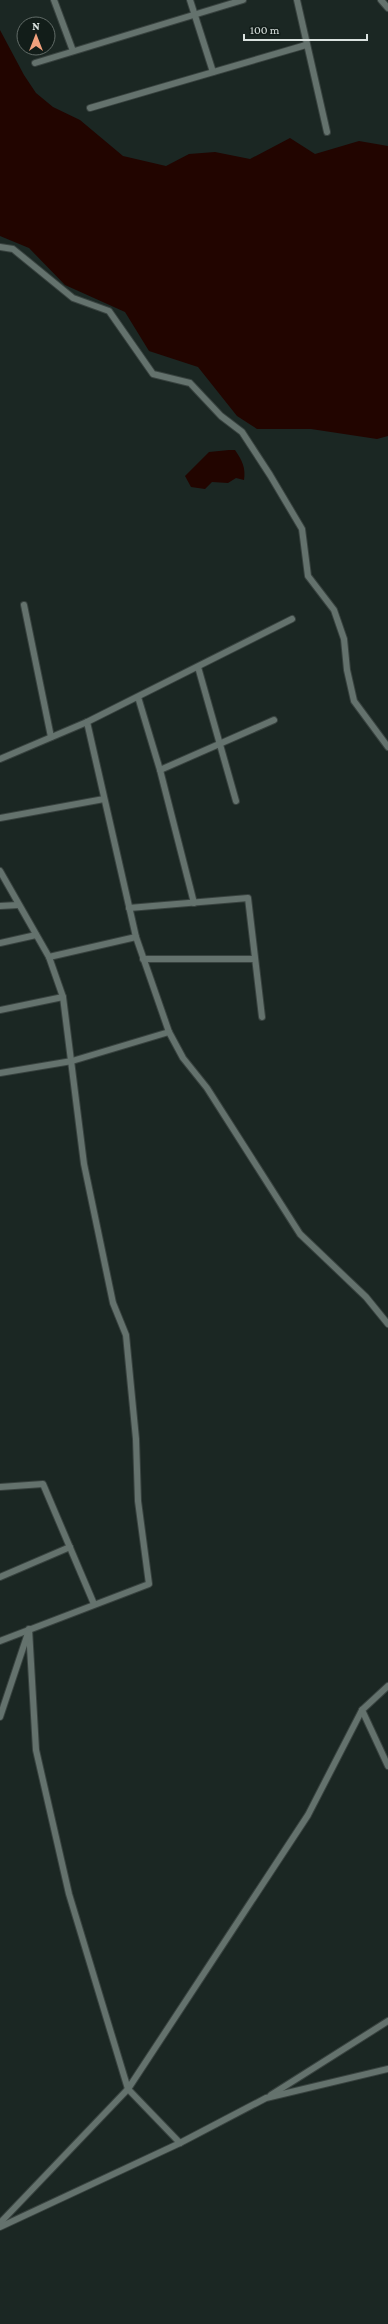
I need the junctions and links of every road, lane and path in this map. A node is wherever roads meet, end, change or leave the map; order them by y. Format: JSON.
{"nodes":[{"id":1,"x":54,"y":0,"type":"edge"},
{"id":2,"x":190,"y":0,"type":"edge"},
{"id":3,"x":243,"y":0,"type":"edge"},
{"id":4,"x":297,"y":0,"type":"edge"},
{"id":5,"x":381,"y":0,"type":"edge"},
{"id":6,"x":388,"y":8,"type":"edge"},
{"id":7,"x":194,"y":14,"type":"junction"},
{"id":8,"x":306,"y":45,"type":"junction"},
{"id":9,"x":73,"y":51,"type":"junction"},
{"id":10,"x":35,"y":63,"type":"dead end"},
{"id":11,"x":214,"y":72,"type":"junction"},
{"id":12,"x":90,"y":108,"type":"dead end"},
{"id":13,"x":327,"y":132,"type":"dead end"},
{"id":14,"x":0,"y":247,"type":"edge"},
{"id":15,"x":24,"y":604,"type":"dead end"},
{"id":16,"x":292,"y":619,"type":"dead end"},
{"id":17,"x":198,"y":667,"type":"junction"},
{"id":18,"x":138,"y":697,"type":"junction"},
{"id":19,"x":274,"y":720,"type":"dead end"},
{"id":20,"x":87,"y":722,"type":"junction"},
{"id":21,"x":51,"y":737,"type":"junction"},
{"id":22,"x":220,"y":744,"type":"junction"},
{"id":23,"x":388,"y":747,"type":"edge"},
{"id":24,"x":0,"y":759,"type":"edge"},
{"id":25,"x":160,"y":770,"type":"junction"},
{"id":26,"x":104,"y":799,"type":"junction"},
{"id":27,"x":236,"y":801,"type":"dead end"},
{"id":28,"x":0,"y":818,"type":"edge"},
{"id":29,"x":0,"y":871,"type":"edge"},
{"id":30,"x":194,"y":903,"type":"junction"},
{"id":31,"x":18,"y":905,"type":"junction"},
{"id":32,"x":0,"y":906,"type":"edge"},
{"id":33,"x":129,"y":908,"type":"junction"},
{"id":34,"x":36,"y":935,"type":"junction"},
{"id":35,"x":136,"y":937,"type":"junction"},
{"id":36,"x":0,"y":943,"type":"edge"},
{"id":37,"x":49,"y":957,"type":"junction"},
{"id":38,"x":144,"y":959,"type":"junction"},
{"id":39,"x":255,"y":959,"type":"junction"},
{"id":40,"x":63,"y":997,"type":"junction"},
{"id":41,"x":0,"y":1010,"type":"edge"},
{"id":42,"x":262,"y":1017,"type":"dead end"},
{"id":43,"x":169,"y":1032,"type":"junction"},
{"id":44,"x":72,"y":1061,"type":"junction"},
{"id":45,"x":0,"y":1072,"type":"edge"},
{"id":46,"x":388,"y":1324,"type":"edge"},
{"id":47,"x":0,"y":1487,"type":"edge"},
{"id":48,"x":70,"y":1547,"type":"junction"},
{"id":49,"x":0,"y":1577,"type":"edge"},
{"id":50,"x":94,"y":1604,"type":"junction"},
{"id":51,"x":29,"y":1628,"type":"junction"},
{"id":52,"x":0,"y":1641,"type":"edge"},
{"id":53,"x":388,"y":1686,"type":"edge"},
{"id":54,"x":362,"y":1710,"type":"junction"},
{"id":55,"x":0,"y":1717,"type":"edge"},
{"id":56,"x":388,"y":1766,"type":"edge"},
{"id":57,"x":388,"y":2021,"type":"edge"},
{"id":58,"x":388,"y":2069,"type":"edge"},
{"id":59,"x":128,"y":2089,"type":"junction"},
{"id":60,"x":266,"y":2098,"type":"junction"},
{"id":61,"x":180,"y":2143,"type":"junction"},
{"id":62,"x":0,"y":2223,"type":"edge"},
{"id":63,"x":0,"y":2227,"type":"edge"}],
"edges":[{"from":1,"to":9,"type":"street"},
{"from":2,"to":7,"type":"street"},
{"from":3,"to":7,"type":"street"},
{"from":4,"to":8,"type":"street"},
{"from":5,"to":6,"type":"street"},
{"from":7,"to":9,"type":"street"},
{"from":7,"to":11,"type":"street"},
{"from":8,"to":11,"type":"street"},
{"from":8,"to":13,"type":"street"},
{"from":9,"to":10,"type":"street"},
{"from":11,"to":12,"type":"street"},
{"from":14,"to":23,"type":"street"},
{"from":15,"to":21,"type":"street"},
{"from":16,"to":17,"type":"street"},
{"from":17,"to":18,"type":"street"},
{"from":17,"to":22,"type":"street"},
{"from":18,"to":20,"type":"street"},
{"from":18,"to":25,"type":"street"},
{"from":19,"to":22,"type":"street"},
{"from":20,"to":21,"type":"street"},
{"from":20,"to":26,"type":"street"},
{"from":21,"to":24,"type":"street"},
{"from":22,"to":25,"type":"street"},
{"from":22,"to":27,"type":"street"},
{"from":25,"to":30,"type":"street"},
{"from":26,"to":28,"type":"street"},
{"from":26,"to":33,"type":"street"},
{"from":29,"to":31,"type":"street"},
{"from":30,"to":33,"type":"street"},
{"from":30,"to":39,"type":"street"},
{"from":31,"to":32,"type":"street"},
{"from":31,"to":34,"type":"street"},
{"from":33,"to":35,"type":"street"},
{"from":34,"to":36,"type":"street"},
{"from":34,"to":37,"type":"street"},
{"from":35,"to":37,"type":"street"},
{"from":35,"to":38,"type":"street"},
{"from":37,"to":40,"type":"street"},
{"from":38,"to":39,"type":"street"},
{"from":38,"to":43,"type":"street"},
{"from":39,"to":42,"type":"street"},
{"from":40,"to":41,"type":"street"},
{"from":40,"to":44,"type":"street"},
{"from":43,"to":44,"type":"street"},
{"from":43,"to":46,"type":"street"},
{"from":44,"to":45,"type":"street"},
{"from":44,"to":50,"type":"street"},
{"from":47,"to":48,"type":"street"},
{"from":48,"to":49,"type":"street"},
{"from":48,"to":50,"type":"street"},
{"from":50,"to":51,"type":"street"},
{"from":51,"to":52,"type":"street"},
{"from":51,"to":55,"type":"street"},
{"from":51,"to":59,"type":"street"},
{"from":53,"to":54,"type":"street"},
{"from":54,"to":56,"type":"street"},
{"from":54,"to":59,"type":"street"},
{"from":57,"to":60,"type":"street"},
{"from":58,"to":60,"type":"street"},
{"from":59,"to":61,"type":"street"},
{"from":59,"to":62,"type":"street"},
{"from":60,"to":61,"type":"street"},
{"from":61,"to":63,"type":"street"}]}
